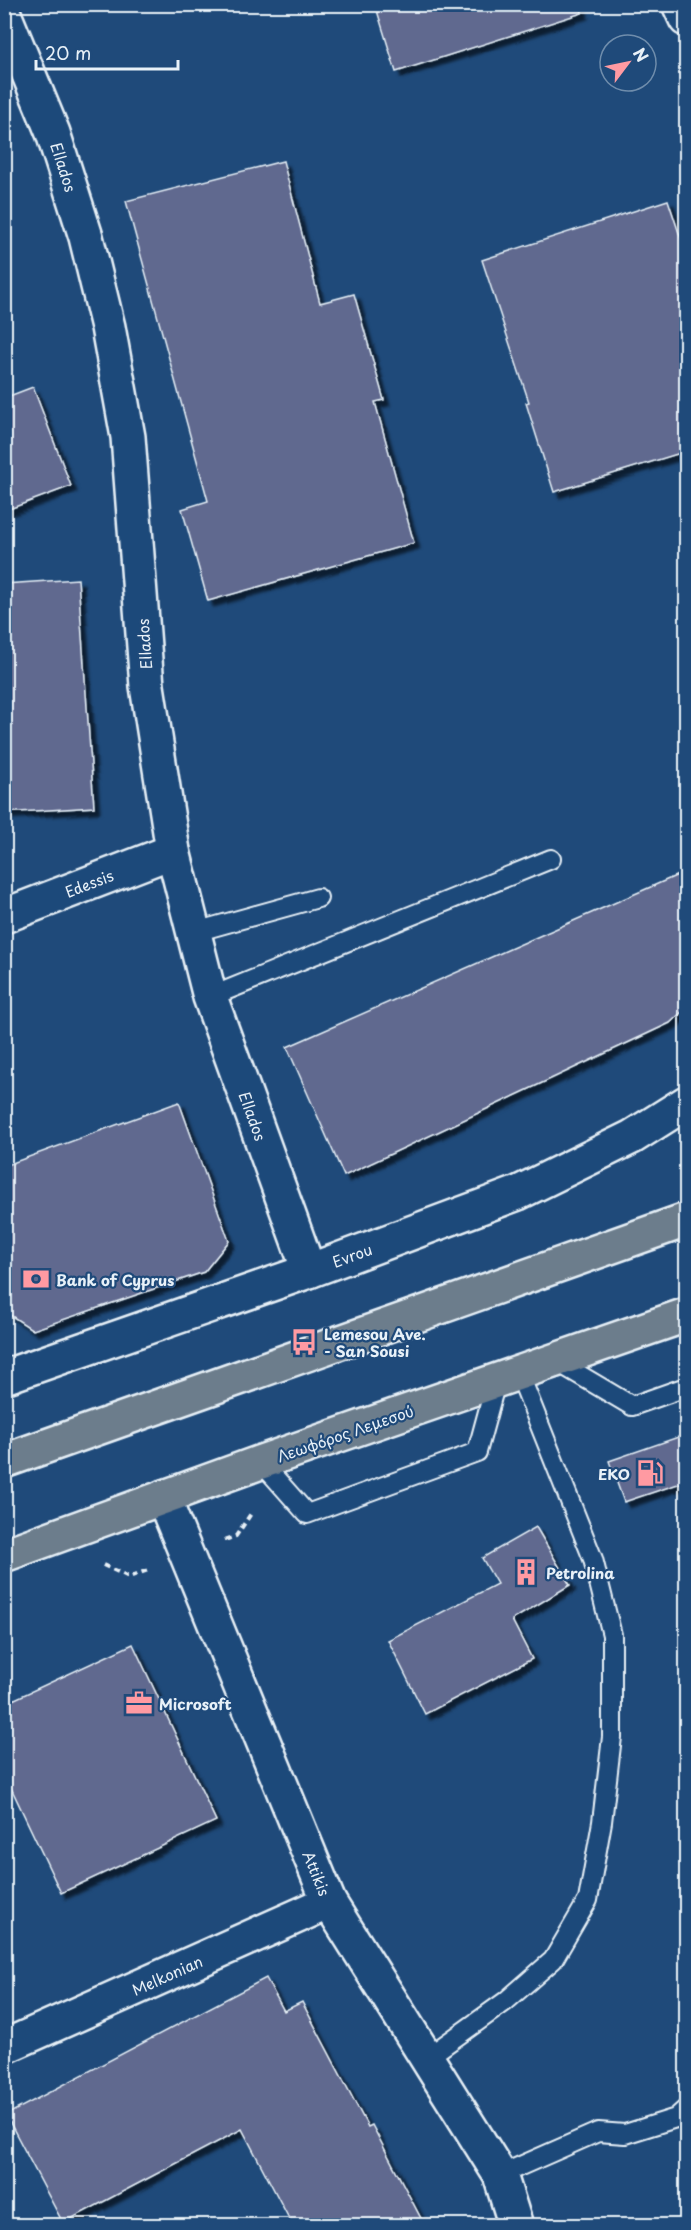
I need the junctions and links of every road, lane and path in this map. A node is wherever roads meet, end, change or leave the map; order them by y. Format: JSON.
{"nodes":[{"id":1,"x":679,"y":4,"type":"edge"},
{"id":2,"x":6,"y":18,"type":"edge"},
{"id":3,"x":687,"y":19,"type":"edge"},
{"id":4,"x":173,"y":851,"type":"junction"},
{"id":5,"x":551,"y":859,"type":"dead end"},
{"id":6,"x":318,"y":898,"type":"dead end"},
{"id":7,"x":4,"y":916,"type":"edge"},
{"id":8,"x":195,"y":932,"type":"junction"},
{"id":9,"x":210,"y":997,"type":"junction"},
{"id":10,"x":687,"y":1103,"type":"edge"},
{"id":11,"x":687,"y":1220,"type":"edge"},
{"id":12,"x":309,"y":1271,"type":"junction"},
{"id":13,"x":687,"y":1315,"type":"edge"},
{"id":14,"x":556,"y":1361,"type":"junction"},
{"id":15,"x":4,"y":1377,"type":"edge"},
{"id":16,"x":508,"y":1378,"type":"junction"},
{"id":17,"x":687,"y":1387,"type":"edge"},
{"id":18,"x":4,"y":1461,"type":"edge"},
{"id":19,"x":261,"y":1462,"type":"junction"},
{"id":20,"x":163,"y":1497,"type":"junction"},
{"id":21,"x":4,"y":1555,"type":"edge"},
{"id":22,"x":329,"y":1902,"type":"junction"},
{"id":23,"x":4,"y":2047,"type":"edge"},
{"id":24,"x":428,"y":2057,"type":"junction"},
{"id":25,"x":687,"y":2109,"type":"edge"},
{"id":26,"x":500,"y":2175,"type":"junction"},
{"id":27,"x":516,"y":2226,"type":"edge"}],
"edges":[{"from":1,"to":3,"type":"street"},
{"from":2,"to":4,"type":"street","name":"Ellados"},
{"from":4,"to":7,"type":"street","name":"Edessis"},
{"from":4,"to":8,"type":"street","name":"Ellados"},
{"from":5,"to":9,"type":"lane"},
{"from":6,"to":8,"type":"lane"},
{"from":8,"to":9,"type":"street","name":"Ellados"},
{"from":9,"to":12,"type":"street","name":"Ellados"},
{"from":10,"to":12,"type":"street","name":"Evrou"},
{"from":11,"to":18,"type":"main road"},
{"from":12,"to":15,"type":"street","name":"Evrou"},
{"from":13,"to":14,"type":"main road","name":"Λεωφόρος Λεμεσού"},
{"from":14,"to":16,"type":"main road","name":"Λεωφόρος Λεμεσού"},
{"from":14,"to":17,"type":"lane"},
{"from":16,"to":19,"type":"main road","name":"Λεωφόρος Λεμεσού"},
{"from":16,"to":19,"type":"lane"},
{"from":16,"to":24,"type":"lane"},
{"from":19,"to":20,"type":"main road","name":"Λεωφόρος Λεμεσού"},
{"from":20,"to":21,"type":"main road","name":"Λεωφόρος Λεμεσού"},
{"from":20,"to":22,"type":"street","name":"Attikis"},
{"from":22,"to":23,"type":"street","name":"Melkonian"},
{"from":22,"to":24,"type":"street","name":"Attikis"},
{"from":24,"to":26,"type":"street","name":"Attikis"},
{"from":25,"to":26,"type":"lane"},
{"from":26,"to":27,"type":"street","name":"Attikis"}]}
